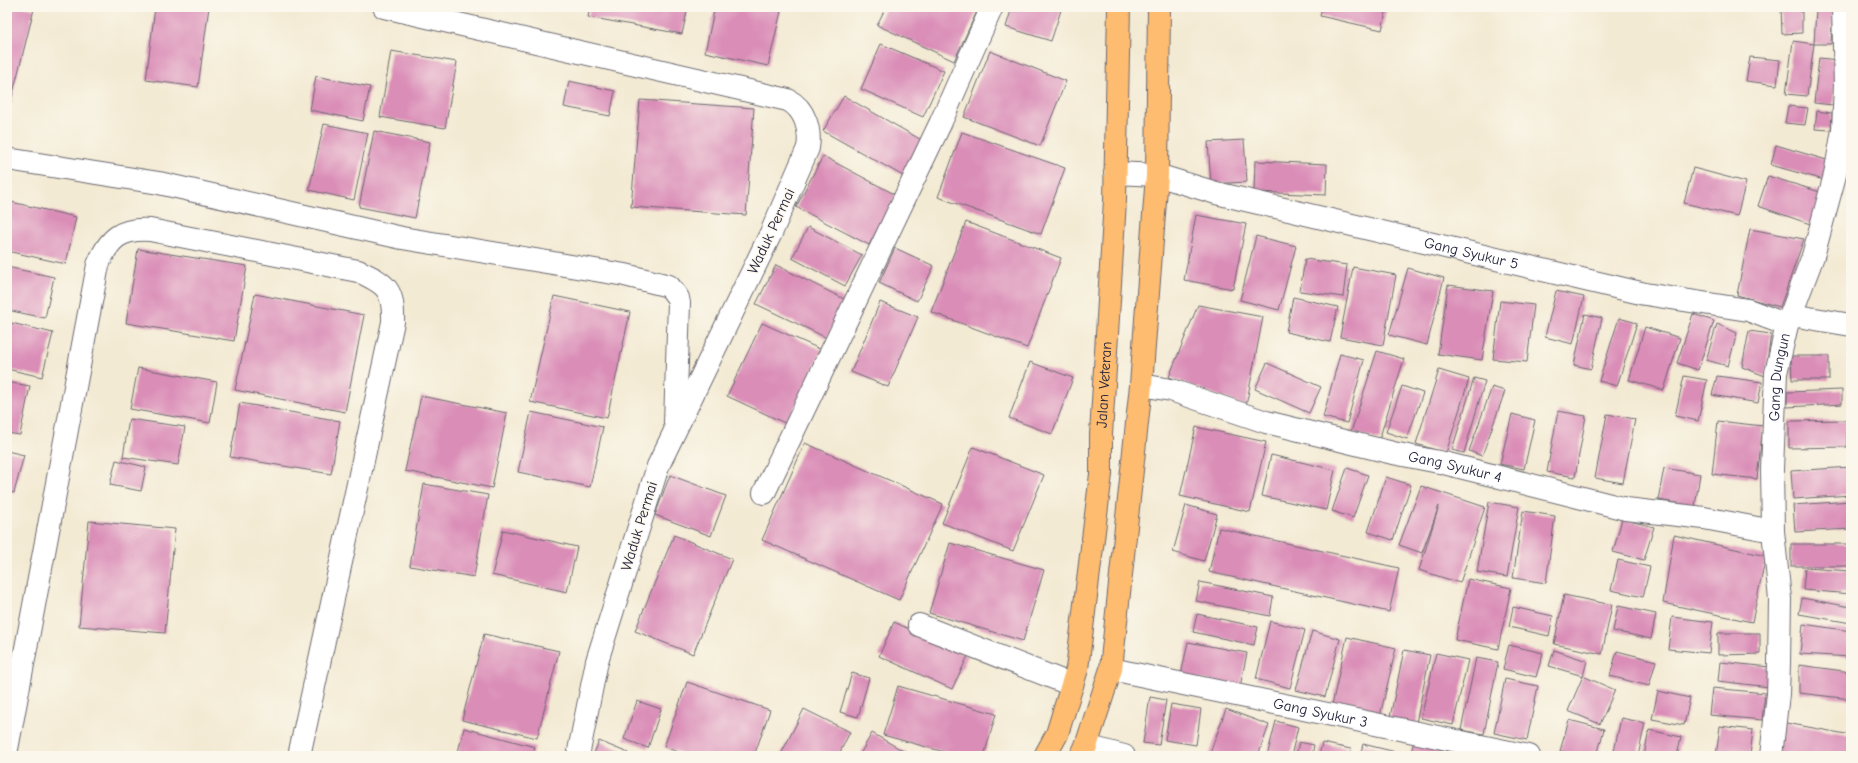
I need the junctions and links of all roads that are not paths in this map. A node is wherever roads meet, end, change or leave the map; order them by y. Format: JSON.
{"nodes":[{"id":1,"x":384,"y":7,"type":"edge"},
{"id":2,"x":992,"y":7,"type":"edge"},
{"id":3,"x":1119,"y":7,"type":"edge"},
{"id":4,"x":1159,"y":7,"type":"edge"},
{"id":5,"x":1843,"y":7,"type":"edge"},
{"id":6,"x":7,"y":159,"type":"edge"},
{"id":7,"x":1115,"y":173,"type":"junction"},
{"id":8,"x":1157,"y":175,"type":"junction"},
{"id":9,"x":1789,"y":320,"type":"junction"},
{"id":10,"x":1851,"y":324,"type":"edge"},
{"id":11,"x":1141,"y":385,"type":"junction"},
{"id":12,"x":674,"y":432,"type":"junction"},
{"id":13,"x":764,"y":493,"type":"dead end"},
{"id":14,"x":1773,"y":531,"type":"junction"},
{"id":15,"x":919,"y":625,"type":"dead end"},
{"id":16,"x":1111,"y":669,"type":"junction"},
{"id":17,"x":1072,"y":685,"type":"junction"},
{"id":18,"x":7,"y":749,"type":"edge"},
{"id":19,"x":1084,"y":751,"type":"edge"},
{"id":20,"x":298,"y":756,"type":"edge"},
{"id":21,"x":578,"y":756,"type":"edge"},
{"id":22,"x":1045,"y":756,"type":"edge"},
{"id":23,"x":1124,"y":756,"type":"edge"},
{"id":24,"x":1529,"y":756,"type":"edge"},
{"id":25,"x":1771,"y":756,"type":"edge"}],
"edges":[{"from":1,"to":12,"type":"street","name":"Waduk Permai"},
{"from":2,"to":13,"type":"street"},
{"from":3,"to":7,"type":"highway","name":"Jalan Veteran"},
{"from":4,"to":8,"type":"highway"},
{"from":5,"to":9,"type":"street","name":"Gang Dungun"},
{"from":6,"to":12,"type":"street"},
{"from":7,"to":8,"type":"street","name":"Gang Syukur 5"},
{"from":7,"to":17,"type":"highway","name":"Jalan Veteran"},
{"from":8,"to":9,"type":"street","name":"Gang Syukur 5"},
{"from":8,"to":11,"type":"highway"},
{"from":9,"to":10,"type":"street","name":"Gang Syukur 5"},
{"from":9,"to":14,"type":"street","name":"Gang Dungun"},
{"from":11,"to":14,"type":"street","name":"Gang Syukur 4"},
{"from":11,"to":16,"type":"highway"},
{"from":12,"to":21,"type":"street","name":"Waduk Permai"},
{"from":14,"to":25,"type":"street","name":"Gang Dungun"},
{"from":15,"to":17,"type":"street"},
{"from":16,"to":19,"type":"highway"},
{"from":16,"to":24,"type":"street","name":"Gang Syukur 3"},
{"from":17,"to":22,"type":"highway","name":"Jalan Veteran"},
{"from":18,"to":20,"type":"street"},
{"from":19,"to":23,"type":"street"}]}
